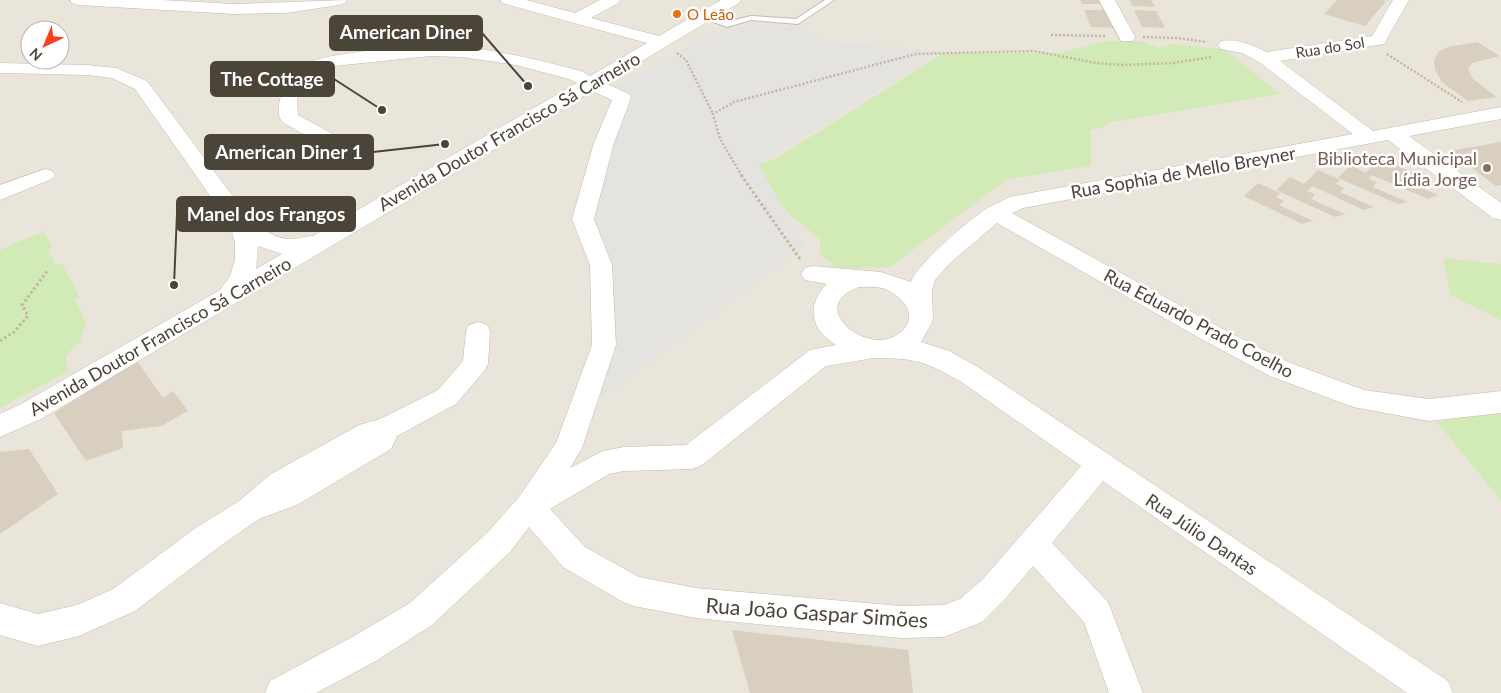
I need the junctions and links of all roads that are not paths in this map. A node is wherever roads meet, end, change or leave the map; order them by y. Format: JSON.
{"nodes":[{"id":1,"x":78,"y":0,"type":"edge"},
{"id":2,"x":339,"y":0,"type":"edge"},
{"id":3,"x":508,"y":0,"type":"edge"},
{"id":4,"x":612,"y":0,"type":"edge"},
{"id":5,"x":733,"y":0,"type":"edge"},
{"id":6,"x":830,"y":0,"type":"edge"},
{"id":7,"x":1107,"y":0,"type":"edge"},
{"id":8,"x":1399,"y":1,"type":"edge"},
{"id":9,"x":704,"y":17,"type":"junction"},
{"id":10,"x":577,"y":19,"type":"junction"},
{"id":11,"x":1128,"y":37,"type":"dead end"},
{"id":12,"x":661,"y":42,"type":"junction"},
{"id":13,"x":1223,"y":51,"type":"road end"},
{"id":14,"x":1265,"y":58,"type":"junction"},
{"id":15,"x":0,"y":68,"type":"edge"},
{"id":16,"x":593,"y":82,"type":"junction"},
{"id":17,"x":1492,"y":114,"type":"edge"},
{"id":18,"x":1392,"y":133,"type":"junction"},
{"id":19,"x":1370,"y":138,"type":"junction"},
{"id":20,"x":346,"y":156,"type":"dead end"},
{"id":21,"x":45,"y":175,"type":"dead end"},
{"id":22,"x":0,"y":193,"type":"edge"},
{"id":23,"x":995,"y":213,"type":"junction"},
{"id":24,"x":1501,"y":213,"type":"edge"},
{"id":25,"x":240,"y":223,"type":"junction"},
{"id":26,"x":327,"y":238,"type":"junction"},
{"id":27,"x":942,"y":258,"type":"junction"},
{"id":28,"x":867,"y":279,"type":"junction"},
{"id":29,"x":224,"y":298,"type":"junction"},
{"id":30,"x":826,"y":307,"type":"junction"},
{"id":31,"x":921,"y":311,"type":"junction"},
{"id":32,"x":478,"y":331,"type":"dead end"},
{"id":33,"x":880,"y":348,"type":"junction"},
{"id":34,"x":819,"y":357,"type":"junction"},
{"id":35,"x":969,"y":374,"type":"junction"},
{"id":36,"x":1501,"y":402,"type":"edge"},
{"id":37,"x":0,"y":426,"type":"edge"},
{"id":38,"x":1100,"y":464,"type":"junction"},
{"id":39,"x":529,"y":506,"type":"junction"},
{"id":40,"x":1033,"y":544,"type":"junction"},
{"id":41,"x":0,"y":619,"type":"edge"},
{"id":42,"x":282,"y":693,"type":"edge"},
{"id":43,"x":1126,"y":693,"type":"edge"},
{"id":44,"x":1436,"y":693,"type":"edge"}],
"edges":[{"from":1,"to":2,"type":"street"},
{"from":3,"to":10,"type":"street"},
{"from":4,"to":10,"type":"street"},
{"from":5,"to":9,"type":"street","name":"Avenida Doutor Francisco Sá Carneiro"},
{"from":6,"to":9,"type":"lane"},
{"from":7,"to":11,"type":"street"},
{"from":8,"to":14,"type":"street","name":"Rua do Sol"},
{"from":9,"to":12,"type":"street","name":"Avenida Doutor Francisco Sá Carneiro"},
{"from":10,"to":12,"type":"street"},
{"from":12,"to":16,"type":"street","name":"Avenida Doutor Francisco Sá Carneiro"},
{"from":13,"to":14,"type":"street","name":"Rua do Sol"},
{"from":14,"to":19,"type":"street","name":"Rua do Sol"},
{"from":15,"to":25,"type":"street"},
{"from":16,"to":20,"type":"street"},
{"from":16,"to":26,"type":"street","name":"Avenida Doutor Francisco Sá Carneiro"},
{"from":16,"to":39,"type":"street"},
{"from":17,"to":18,"type":"street","name":"Rua Sophia de Mello Breyner"},
{"from":18,"to":19,"type":"street","name":"Rua Sophia de Mello Breyner"},
{"from":18,"to":24,"type":"street"},
{"from":19,"to":23,"type":"street","name":"Rua Sophia de Mello Breyner"},
{"from":21,"to":22,"type":"street"},
{"from":23,"to":27,"type":"street","name":"Rua Sophia de Mello Breyner"},
{"from":23,"to":36,"type":"street","name":"Rua Eduardo Prado Coelho"},
{"from":25,"to":26,"type":"street"},
{"from":25,"to":29,"type":"street"},
{"from":26,"to":29,"type":"street","name":"Avenida Doutor Francisco Sá Carneiro"},
{"from":27,"to":28,"type":"street","name":"Rua Sophia de Mello Breyner"},
{"from":27,"to":31,"type":"street","name":"Rua Sophia de Mello Breyner"},
{"from":28,"to":30,"type":"street","name":"Rua Sophia de Mello Breyner"},
{"from":28,"to":30,"type":"street"},
{"from":28,"to":31,"type":"street"},
{"from":29,"to":37,"type":"street","name":"Avenida Doutor Francisco Sá Carneiro"},
{"from":30,"to":33,"type":"street"},
{"from":30,"to":34,"type":"street"},
{"from":31,"to":33,"type":"street","name":"Rua Sophia de Mello Breyner"},
{"from":31,"to":35,"type":"street","name":"Rua Júlio Dantas"},
{"from":32,"to":41,"type":"street"},
{"from":33,"to":34,"type":"street","name":"Rua Sophia de Mello Breyner"},
{"from":33,"to":35,"type":"street","name":"Rua Júlio Dantas"},
{"from":34,"to":39,"type":"street","name":"Rua Sophia de Mello Breyner"},
{"from":35,"to":38,"type":"street","name":"Rua Júlio Dantas"},
{"from":38,"to":40,"type":"street","name":"Rua João Gaspar Simões"},
{"from":38,"to":44,"type":"street","name":"Rua Júlio Dantas"},
{"from":39,"to":40,"type":"street","name":"Rua João Gaspar Simões"},
{"from":39,"to":42,"type":"street","name":"Rua Sophia de Mello Breyner"},
{"from":40,"to":43,"type":"street"}]}
